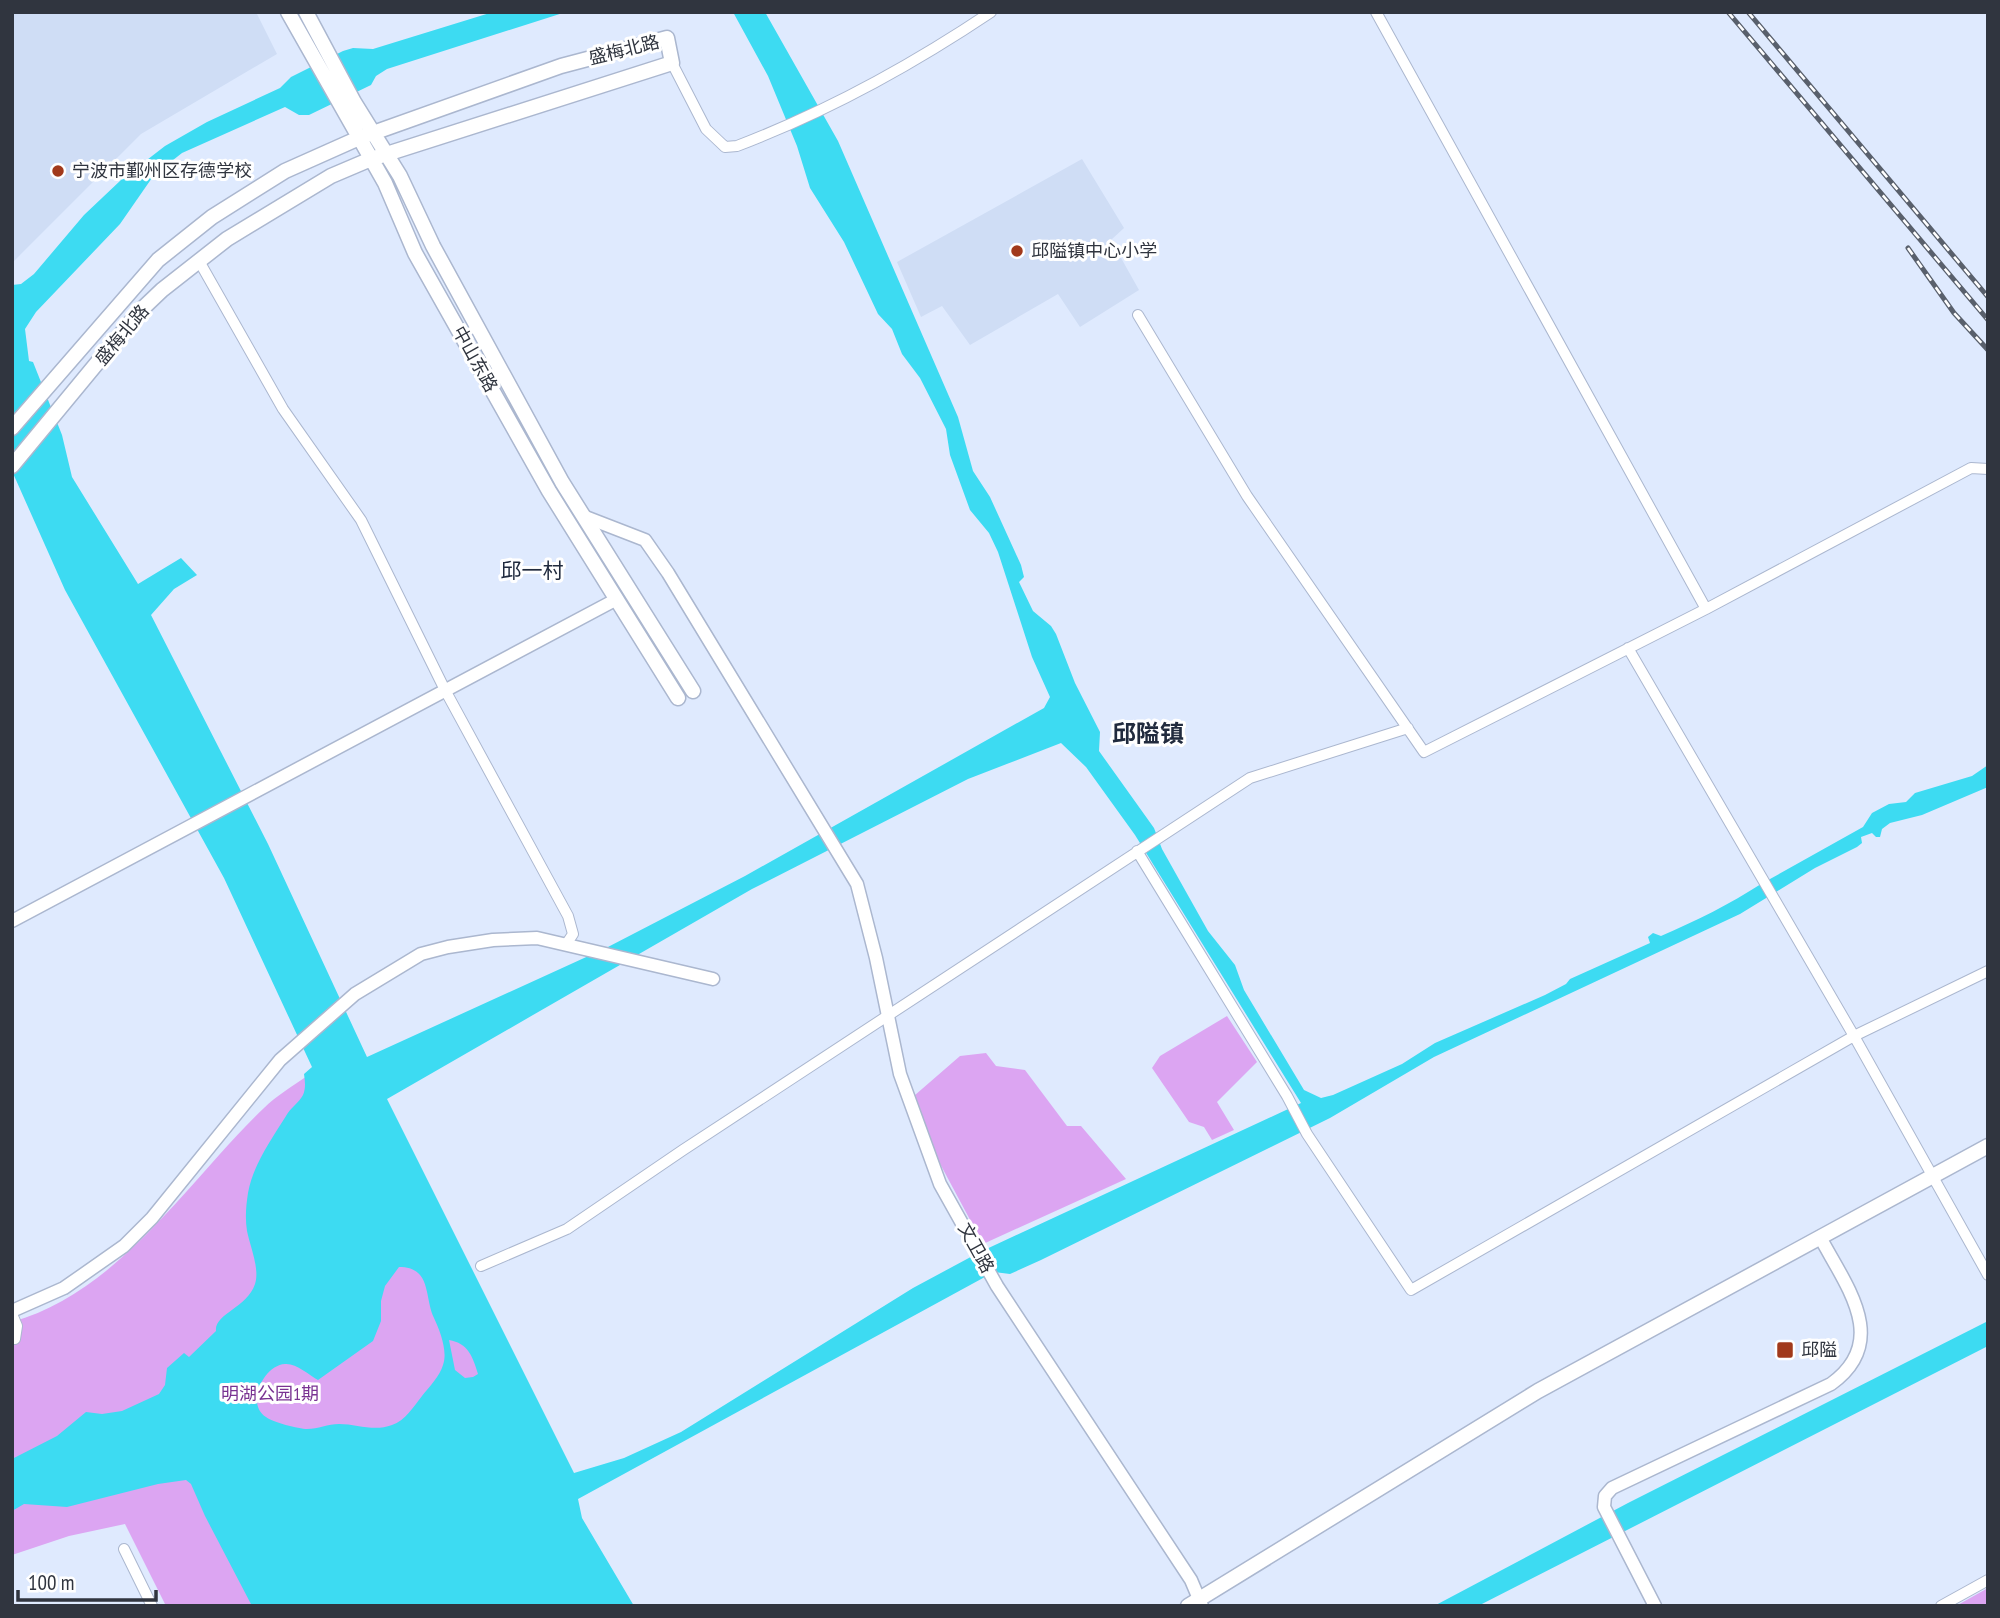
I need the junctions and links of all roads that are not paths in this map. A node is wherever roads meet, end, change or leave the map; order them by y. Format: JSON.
{"nodes":[{"id":1,"x":288,"y":12,"type":"edge"},
{"id":2,"x":306,"y":12,"type":"edge"},
{"id":3,"x":991,"y":12,"type":"edge"},
{"id":4,"x":1376,"y":12,"type":"edge"},
{"id":5,"x":672,"y":63,"type":"junction"},
{"id":6,"x":347,"y":104,"type":"junction"},
{"id":7,"x":375,"y":133,"type":"junction"},
{"id":8,"x":359,"y":138,"type":"junction"},
{"id":9,"x":388,"y":154,"type":"junction"},
{"id":10,"x":371,"y":159,"type":"junction"},
{"id":11,"x":199,"y":261,"type":"junction"},
{"id":12,"x":1138,"y":315,"type":"dead end"},
{"id":13,"x":12,"y":428,"type":"edge"},
{"id":14,"x":12,"y":466,"type":"edge"},
{"id":15,"x":1988,"y":469,"type":"edge"},
{"id":16,"x":583,"y":516,"type":"junction"},
{"id":17,"x":617,"y":599,"type":"junction"},
{"id":18,"x":1706,"y":609,"type":"junction"},
{"id":19,"x":1628,"y":648,"type":"junction"},
{"id":20,"x":445,"y":690,"type":"junction"},
{"id":21,"x":693,"y":691,"type":"dead end"},
{"id":22,"x":678,"y":698,"type":"dead end"},
{"id":23,"x":1408,"y":728,"type":"junction"},
{"id":24,"x":1137,"y":851,"type":"junction"},
{"id":25,"x":12,"y":921,"type":"edge"},
{"id":26,"x":567,"y":943,"type":"junction"},
{"id":27,"x":1988,"y":971,"type":"edge"},
{"id":28,"x":713,"y":979,"type":"dead end"},
{"id":29,"x":1854,"y":1036,"type":"junction"},
{"id":30,"x":1988,"y":1146,"type":"edge"},
{"id":31,"x":1933,"y":1175,"type":"junction"},
{"id":32,"x":1820,"y":1237,"type":"junction"},
{"id":33,"x":481,"y":1266,"type":"dead end"},
{"id":34,"x":1988,"y":1275,"type":"edge"},
{"id":35,"x":12,"y":1313,"type":"edge"},
{"id":36,"x":15,"y":1339,"type":"dead end"},
{"id":37,"x":124,"y":1549,"type":"dead end"},
{"id":38,"x":1988,"y":1580,"type":"edge"},
{"id":39,"x":1196,"y":1603,"type":"edge"},
{"id":40,"x":152,"y":1606,"type":"edge"},
{"id":41,"x":1655,"y":1606,"type":"edge"},
{"id":42,"x":1941,"y":1606,"type":"edge"}],
"edges":[{"from":1,"to":6,"type":"main road","name":"中山东路"},
{"from":2,"to":6,"type":"main road","name":"中山东路"},
{"from":3,"to":5,"type":"street"},
{"from":4,"to":18,"type":"street"},
{"from":5,"to":7,"type":"main road","name":"盛梅北路"},
{"from":5,"to":9,"type":"main road","name":"盛梅北路"},
{"from":6,"to":7,"type":"main road","name":"中山东路"},
{"from":6,"to":8,"type":"main road","name":"中山东路"},
{"from":7,"to":8,"type":"main road","name":"盛梅北路"},
{"from":7,"to":9,"type":"main road","name":"中山东路"},
{"from":8,"to":10,"type":"main road","name":"中山东路"},
{"from":8,"to":13,"type":"main road","name":"盛梅北路"},
{"from":9,"to":10,"type":"main road","name":"盛梅北路"},
{"from":9,"to":16,"type":"main road","name":"中山东路"},
{"from":10,"to":11,"type":"main road","name":"盛梅北路"},
{"from":10,"to":17,"type":"main road","name":"中山东路"},
{"from":11,"to":14,"type":"main road","name":"盛梅北路"},
{"from":11,"to":20,"type":"street"},
{"from":12,"to":23,"type":"street"},
{"from":15,"to":18,"type":"street"},
{"from":16,"to":21,"type":"main road","name":"中山东路"},
{"from":16,"to":39,"type":"street","name":"文卫路"},
{"from":17,"to":20,"type":"street"},
{"from":17,"to":22,"type":"main road","name":"中山东路"},
{"from":18,"to":19,"type":"street"},
{"from":19,"to":23,"type":"street"},
{"from":19,"to":29,"type":"street"},
{"from":20,"to":25,"type":"street"},
{"from":20,"to":26,"type":"street"},
{"from":23,"to":24,"type":"street"},
{"from":24,"to":29,"type":"street"},
{"from":24,"to":33,"type":"street"},
{"from":26,"to":28,"type":"street"},
{"from":26,"to":35,"type":"street"},
{"from":27,"to":29,"type":"street"},
{"from":29,"to":31,"type":"street"},
{"from":30,"to":31,"type":"main road"},
{"from":31,"to":32,"type":"main road"},
{"from":31,"to":34,"type":"street"},
{"from":32,"to":39,"type":"main road"},
{"from":32,"to":41,"type":"street"},
{"from":35,"to":36,"type":"street"},
{"from":37,"to":40,"type":"street"},
{"from":38,"to":42,"type":"street"}]}
